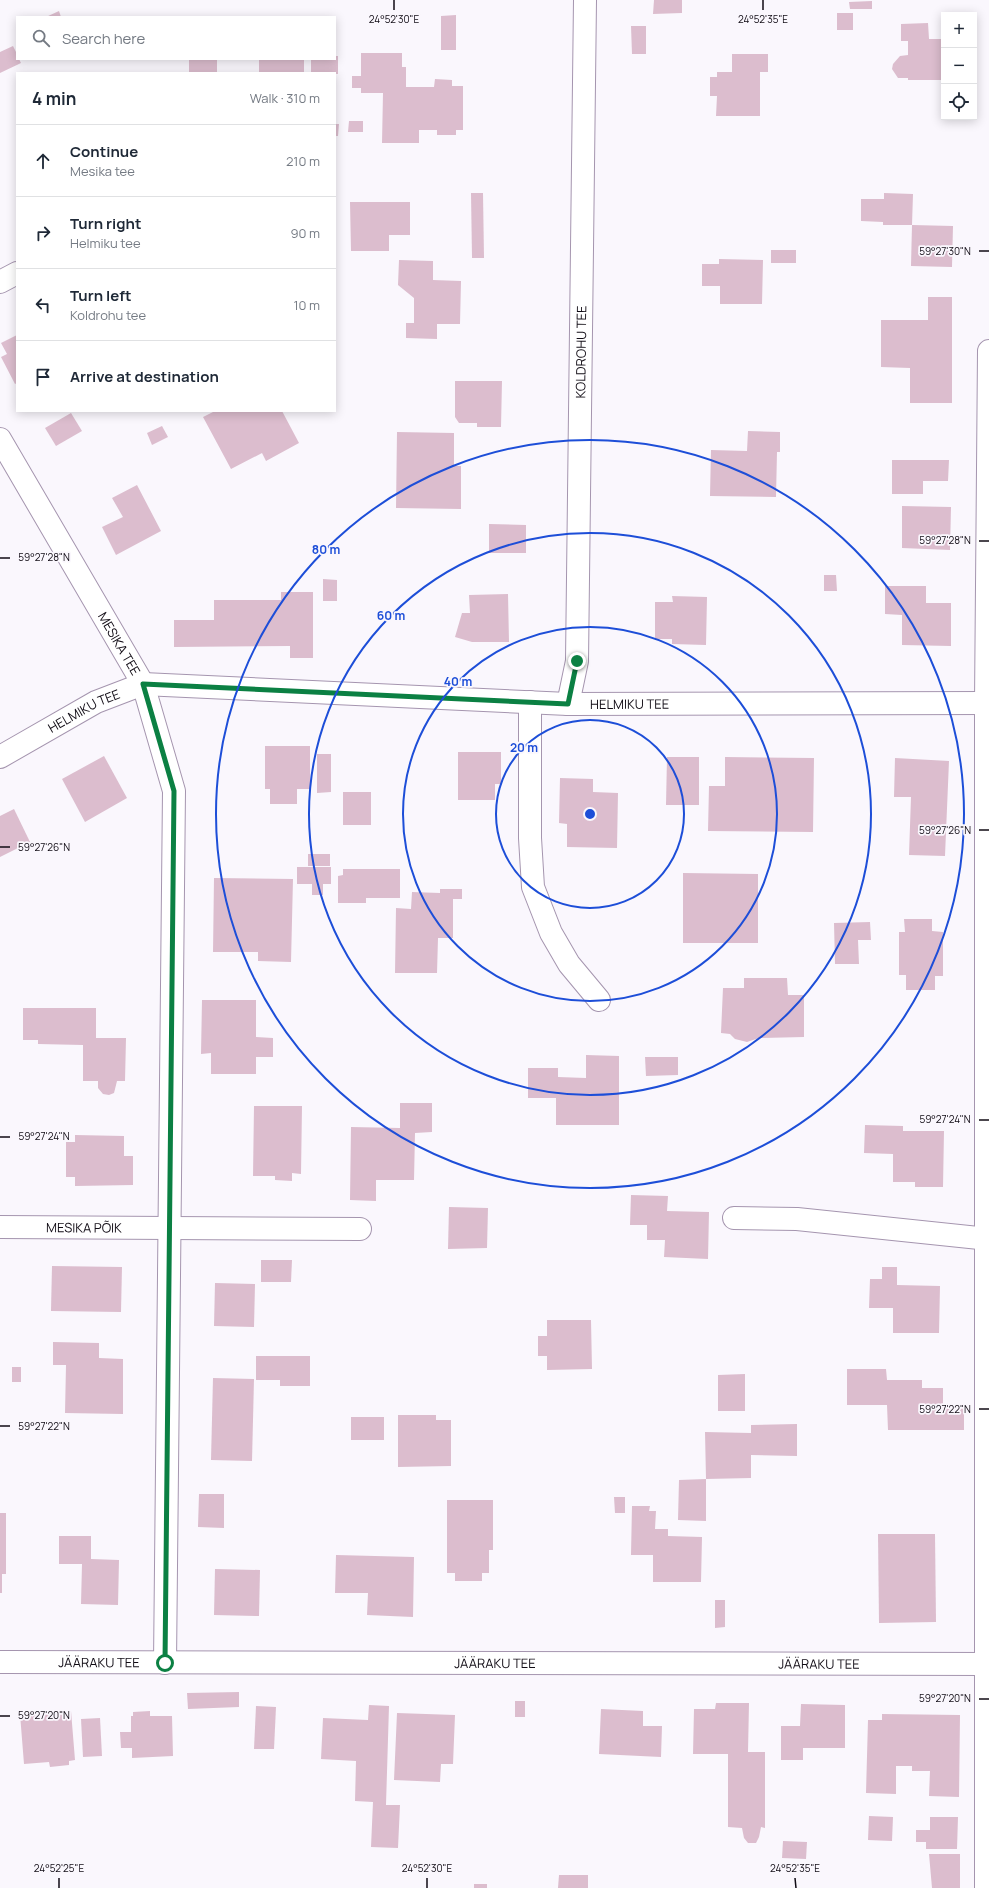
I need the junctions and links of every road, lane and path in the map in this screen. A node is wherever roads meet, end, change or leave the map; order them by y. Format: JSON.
{"nodes":[{"id":1,"x":585,"y":0,"type":"edge"},
{"id":2,"x":16,"y":274,"type":"edge"},
{"id":3,"x":0,"y":282,"type":"edge"},
{"id":4,"x":989,"y":351,"type":"edge"},
{"id":5,"x":0,"y":438,"type":"edge"},
{"id":6,"x":143,"y":684,"type":"junction"},
{"id":7,"x":530,"y":702,"type":"junction"},
{"id":8,"x":988,"y":703,"type":"edge"},
{"id":9,"x":568,"y":704,"type":"junction"},
{"id":10,"x":0,"y":757,"type":"edge"},
{"id":11,"x":599,"y":1000,"type":"dead end"},
{"id":12,"x":734,"y":1218,"type":"dead end"},
{"id":13,"x":0,"y":1226,"type":"edge"},
{"id":14,"x":168,"y":1227,"type":"junction"},
{"id":15,"x":360,"y":1229,"type":"dead end"},
{"id":16,"x":987,"y":1239,"type":"edge"},
{"id":17,"x":0,"y":1662,"type":"edge"},
{"id":18,"x":165,"y":1663,"type":"junction"},
{"id":19,"x":987,"y":1664,"type":"edge"},
{"id":20,"x":986,"y":1888,"type":"edge"}],
"edges":[{"from":1,"to":9,"type":"street","name":"KOLDROHU TEE"},
{"from":2,"to":3,"type":"street"},
{"from":4,"to":8,"type":"street"},
{"from":5,"to":6,"type":"street","name":"MESIKA TEE"},
{"from":6,"to":7,"type":"street","name":"HELMIKU TEE"},
{"from":6,"to":10,"type":"street","name":"HELMIKU TEE"},
{"from":6,"to":14,"type":"street","name":"MESIKA TEE"},
{"from":7,"to":9,"type":"street","name":"HELMIKU TEE"},
{"from":7,"to":11,"type":"street"},
{"from":8,"to":9,"type":"street","name":"HELMIKU TEE"},
{"from":8,"to":16,"type":"street"},
{"from":12,"to":16,"type":"street"},
{"from":13,"to":14,"type":"street","name":"MESIKA PÕIK"},
{"from":14,"to":15,"type":"street","name":"MESIKA PÕIK"},
{"from":14,"to":18,"type":"street","name":"MESIKA TEE"},
{"from":16,"to":19,"type":"street"},
{"from":17,"to":18,"type":"street","name":"JÄÄRAKU TEE"},
{"from":18,"to":19,"type":"street","name":"JÄÄRAKU TEE"},
{"from":19,"to":20,"type":"street"}]}
